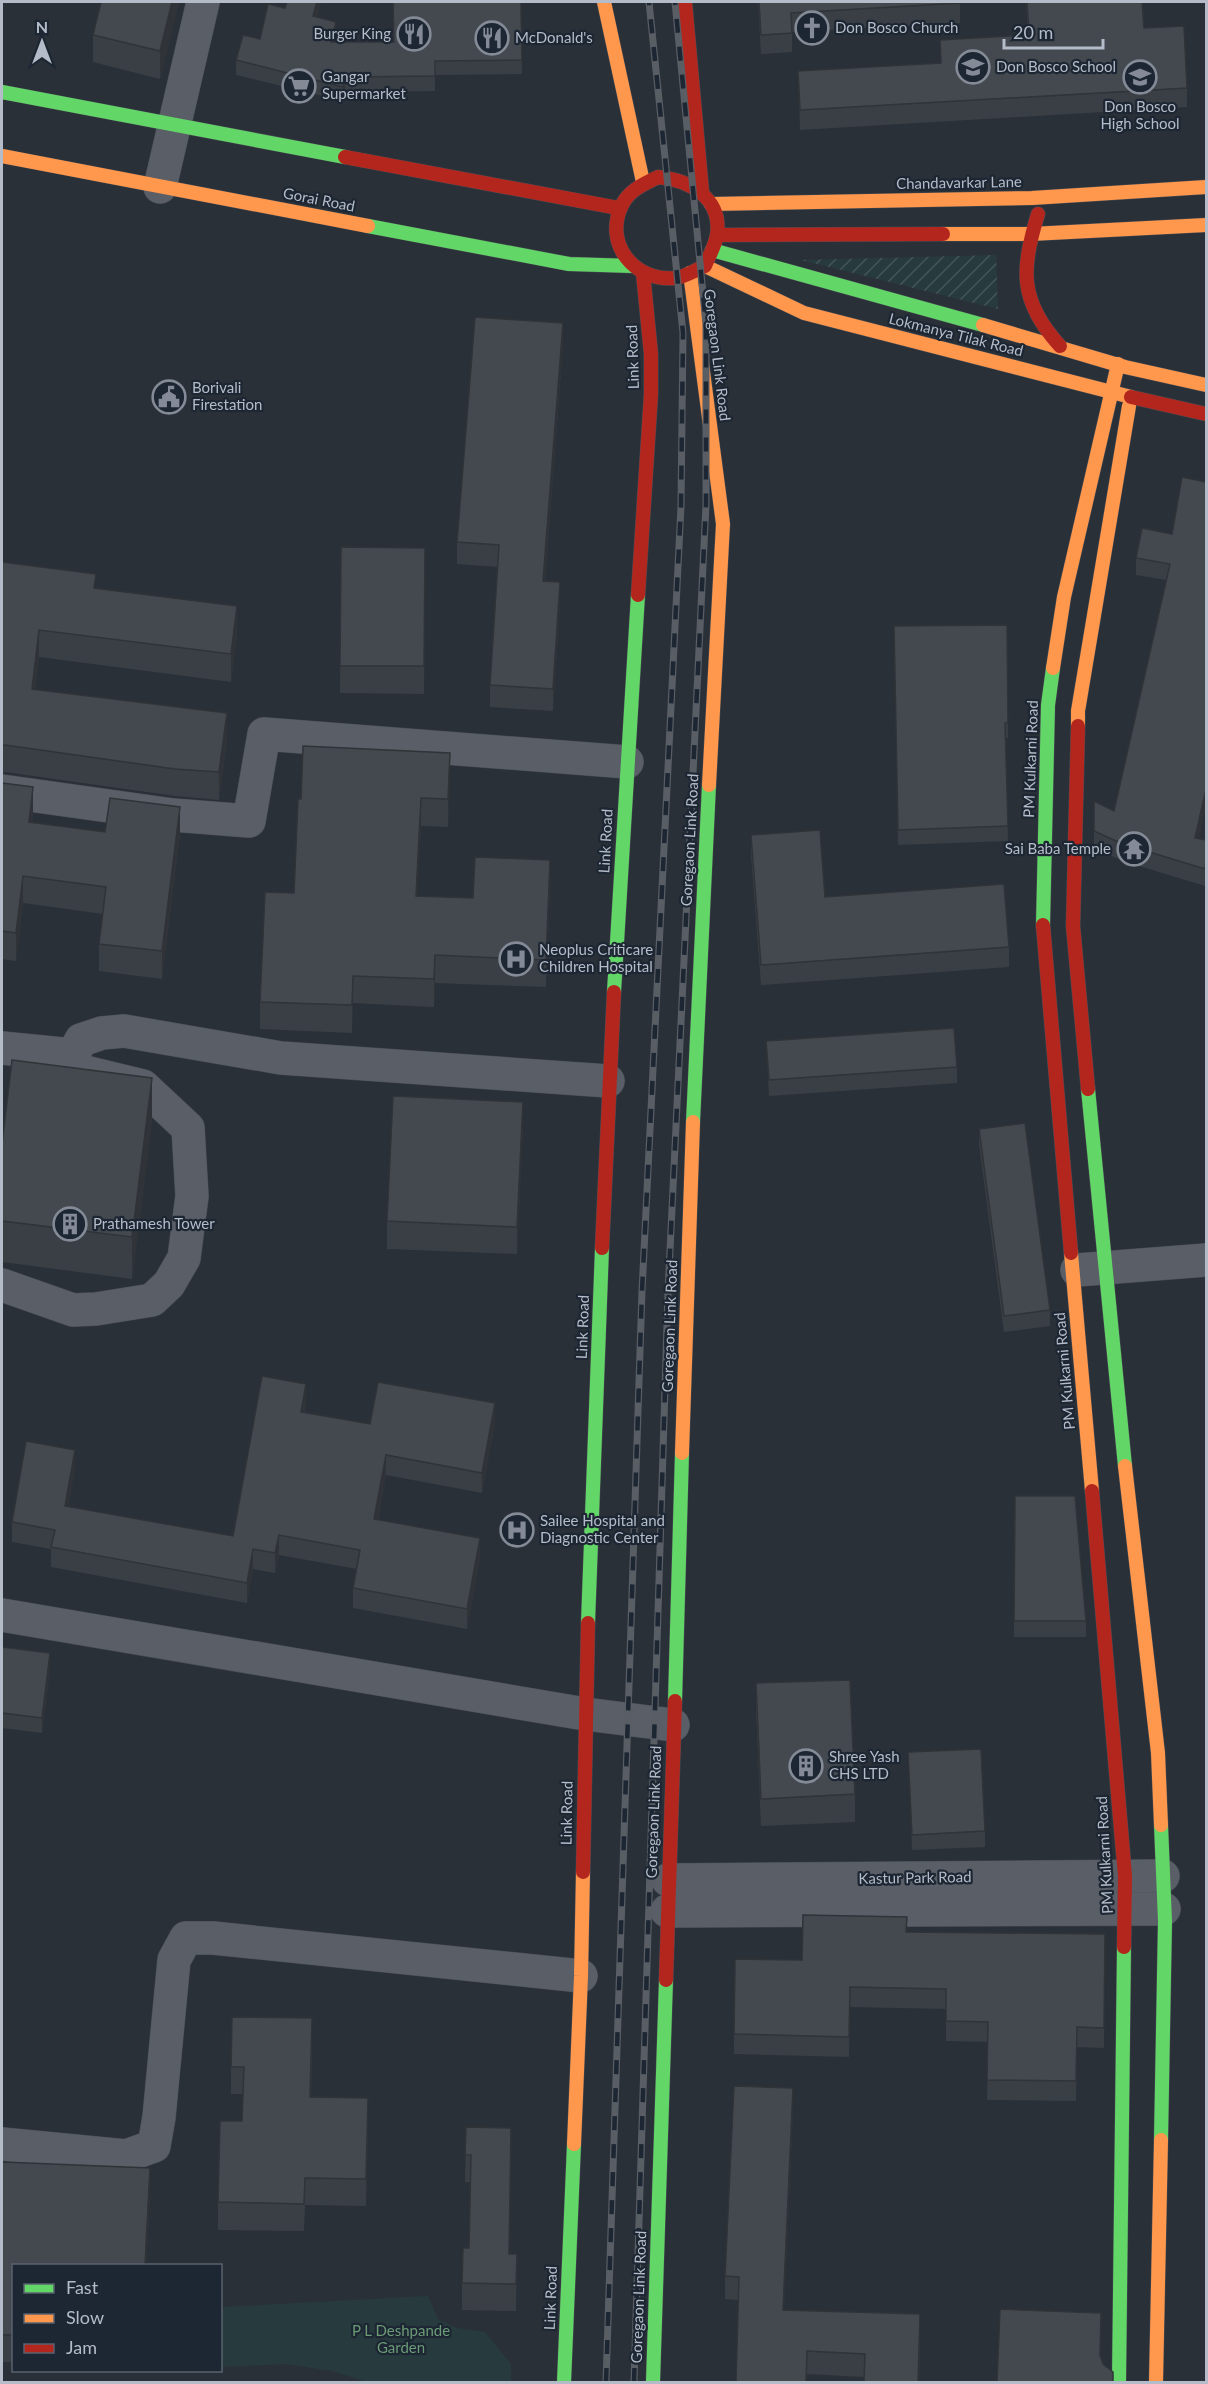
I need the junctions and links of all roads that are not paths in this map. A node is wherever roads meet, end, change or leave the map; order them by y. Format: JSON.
{"nodes":[{"id":1,"x":203,"y":2,"type":"edge"},
{"id":2,"x":604,"y":2,"type":"edge"},
{"id":3,"x":685,"y":2,"type":"edge"},
{"id":4,"x":2,"y":92,"type":"edge"},
{"id":5,"x":174,"y":125,"type":"junction"},
{"id":6,"x":2,"y":156,"type":"edge"},
{"id":7,"x":643,"y":182,"type":"junction"},
{"id":8,"x":160,"y":187,"type":"junction"},
{"id":9,"x":1206,"y":187,"type":"edge"},
{"id":10,"x":702,"y":191,"type":"junction"},
{"id":11,"x":1043,"y":198,"type":"junction"},
{"id":12,"x":711,"y":204,"type":"junction"},
{"id":13,"x":618,"y":208,"type":"junction"},
{"id":14,"x":1206,"y":225,"type":"edge"},
{"id":15,"x":1031,"y":234,"type":"junction"},
{"id":16,"x":717,"y":235,"type":"junction"},
{"id":17,"x":712,"y":250,"type":"junction"},
{"id":18,"x":705,"y":266,"type":"junction"},
{"id":19,"x":638,"y":270,"type":"junction"},
{"id":20,"x":690,"y":273,"type":"junction"},
{"id":21,"x":1060,"y":346,"type":"junction"},
{"id":22,"x":1118,"y":364,"type":"junction"},
{"id":23,"x":1135,"y":369,"type":"junction"},
{"id":24,"x":1206,"y":386,"type":"edge"},
{"id":25,"x":1111,"y":393,"type":"junction"},
{"id":26,"x":1130,"y":398,"type":"junction"},
{"id":27,"x":1206,"y":414,"type":"edge"},
{"id":28,"x":627,"y":762,"type":"junction"},
{"id":29,"x":2,"y":790,"type":"edge"},
{"id":30,"x":2,"y":1048,"type":"edge"},
{"id":31,"x":73,"y":1055,"type":"junction"},
{"id":32,"x":608,"y":1081,"type":"junction"},
{"id":33,"x":1206,"y":1260,"type":"edge"},
{"id":34,"x":1106,"y":1267,"type":"junction"},
{"id":35,"x":1072,"y":1270,"type":"junction"},
{"id":36,"x":2,"y":1285,"type":"edge"},
{"id":37,"x":2,"y":1615,"type":"edge"},
{"id":38,"x":585,"y":1714,"type":"junction"},
{"id":39,"x":673,"y":1725,"type":"junction"},
{"id":40,"x":1125,"y":1876,"type":"junction"},
{"id":41,"x":1163,"y":1876,"type":"junction"},
{"id":42,"x":668,"y":1896,"type":"junction"},
{"id":43,"x":1125,"y":1909,"type":"junction"},
{"id":44,"x":1164,"y":1909,"type":"junction"},
{"id":45,"x":580,"y":1976,"type":"junction"},
{"id":46,"x":2,"y":2144,"type":"edge"},
{"id":47,"x":564,"y":2382,"type":"edge"},
{"id":48,"x":653,"y":2382,"type":"edge"},
{"id":49,"x":1119,"y":2382,"type":"edge"},
{"id":50,"x":1156,"y":2382,"type":"edge"}],
"edges":[{"from":1,"to":5,"type":"street"},
{"from":2,"to":7,"type":"main road"},
{"from":3,"to":10,"type":"main road"},
{"from":4,"to":5,"type":"main road"},
{"from":5,"to":8,"type":"street"},
{"from":5,"to":13,"type":"main road"},
{"from":6,"to":8,"type":"main road","name":"Gorai Road"},
{"from":7,"to":10,"type":"main road"},
{"from":7,"to":13,"type":"main road"},
{"from":8,"to":19,"type":"main road","name":"Gorai Road"},
{"from":9,"to":11,"type":"main road","name":"Chandavarkar Lane"},
{"from":10,"to":12,"type":"main road"},
{"from":11,"to":12,"type":"main road","name":"Chandavarkar Lane"},
{"from":11,"to":15,"type":"main road"},
{"from":12,"to":16,"type":"main road"},
{"from":13,"to":19,"type":"main road"},
{"from":14,"to":15,"type":"main road"},
{"from":15,"to":16,"type":"main road"},
{"from":15,"to":21,"type":"main road"},
{"from":16,"to":17,"type":"main road"},
{"from":17,"to":18,"type":"main road"},
{"from":17,"to":21,"type":"main road","name":"Lokmanya Tilak Road"},
{"from":18,"to":20,"type":"main road"},
{"from":18,"to":25,"type":"main road","name":"Lokmanya Tilak Road"},
{"from":19,"to":20,"type":"main road"},
{"from":19,"to":28,"type":"main road","name":"Link Road"},
{"from":20,"to":39,"type":"main road","name":"Goregaon Link Road"},
{"from":21,"to":22,"type":"main road","name":"Lokmanya Tilak Road"},
{"from":22,"to":23,"type":"main road","name":"Lokmanya Tilak Road"},
{"from":22,"to":25,"type":"main road","name":"PM Kulkarni Road"},
{"from":23,"to":24,"type":"main road","name":"Lokmanya Tilak Road"},
{"from":23,"to":26,"type":"main road"},
{"from":25,"to":26,"type":"main road","name":"Lokmanya Tilak Road"},
{"from":25,"to":35,"type":"main road","name":"PM Kulkarni Road"},
{"from":26,"to":27,"type":"main road","name":"Lokmanya Tilak Road"},
{"from":26,"to":34,"type":"main road"},
{"from":28,"to":29,"type":"street"},
{"from":28,"to":32,"type":"main road","name":"Link Road"},
{"from":30,"to":31,"type":"street"},
{"from":31,"to":32,"type":"street"},
{"from":31,"to":36,"type":"street"},
{"from":32,"to":38,"type":"main road","name":"Link Road"},
{"from":33,"to":34,"type":"street"},
{"from":34,"to":35,"type":"street"},
{"from":34,"to":41,"type":"main road"},
{"from":35,"to":40,"type":"main road","name":"PM Kulkarni Road"},
{"from":37,"to":38,"type":"street"},
{"from":38,"to":39,"type":"street"},
{"from":38,"to":45,"type":"main road","name":"Link Road"},
{"from":39,"to":42,"type":"main road","name":"Goregaon Link Road"},
{"from":40,"to":41,"type":"street","name":"Kastur Park Road"},
{"from":40,"to":42,"type":"street","name":"Kastur Park Road"},
{"from":40,"to":43,"type":"main road","name":"PM Kulkarni Road"},
{"from":41,"to":44,"type":"main road"},
{"from":42,"to":43,"type":"street"},
{"from":42,"to":48,"type":"main road","name":"Goregaon Link Road"},
{"from":43,"to":44,"type":"street"},
{"from":43,"to":49,"type":"main road","name":"PM Kulkarni Road"},
{"from":44,"to":50,"type":"main road"},
{"from":45,"to":46,"type":"street"},
{"from":45,"to":47,"type":"main road","name":"Link Road"}]}
